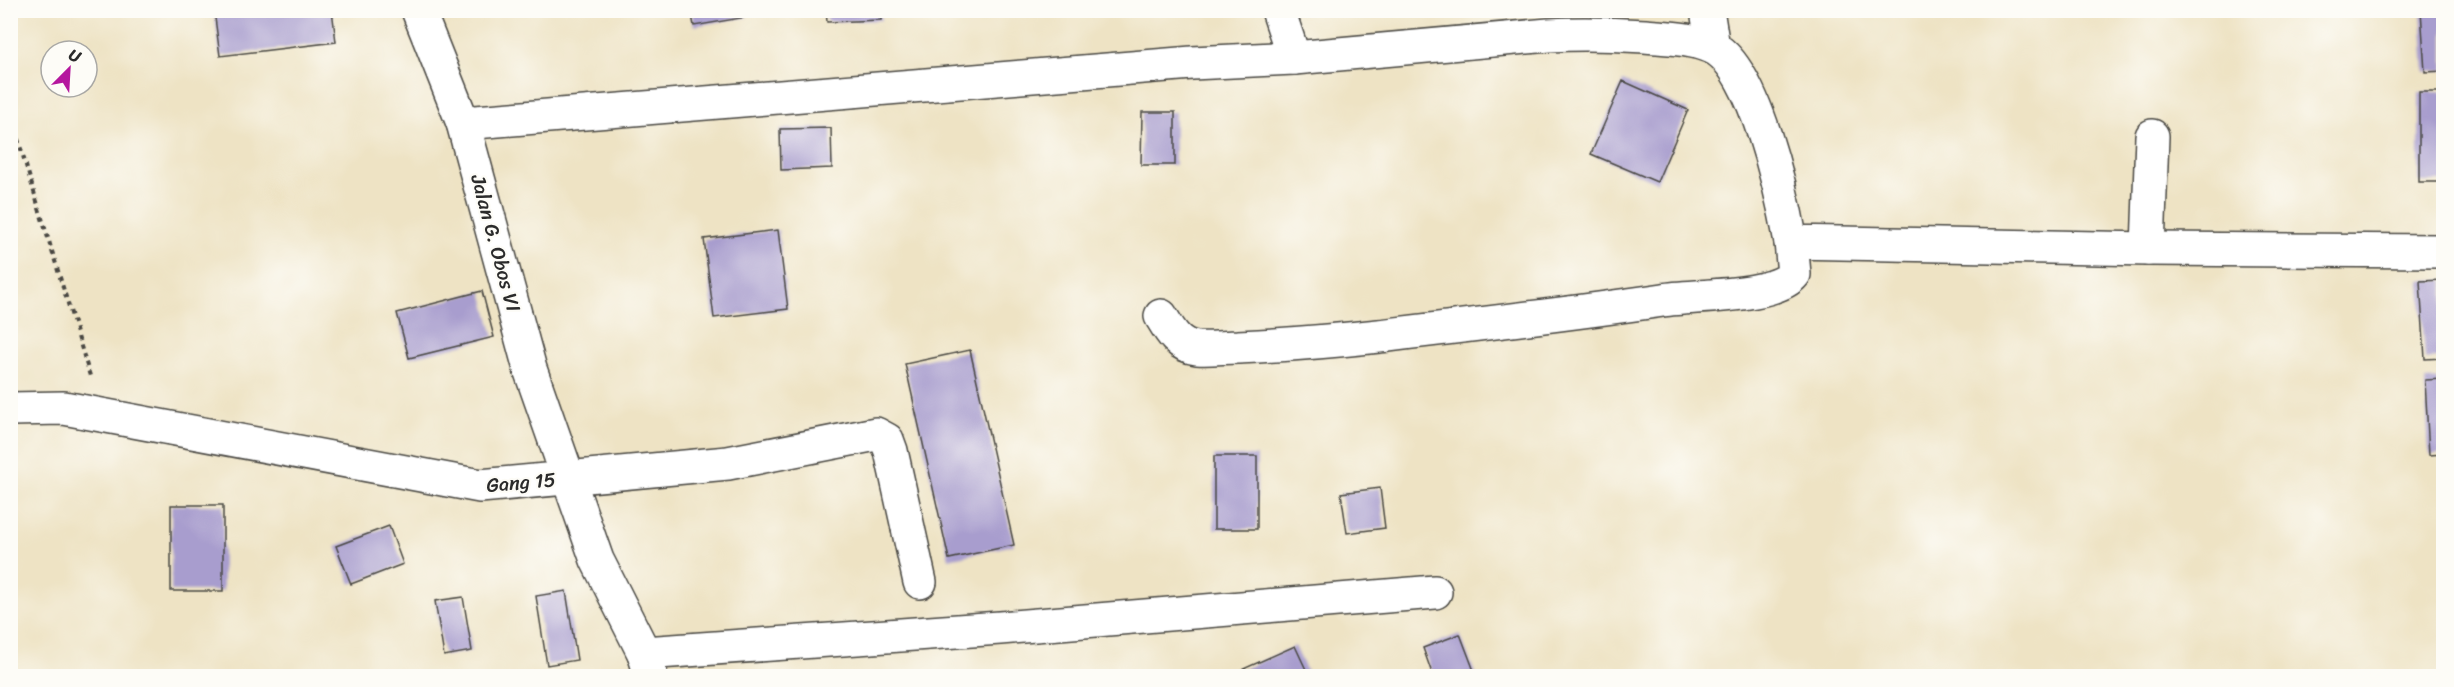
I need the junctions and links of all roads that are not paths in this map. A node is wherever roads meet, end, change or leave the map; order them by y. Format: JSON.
{"nodes":[{"id":1,"x":418,"y":10,"type":"edge"},
{"id":2,"x":1278,"y":10,"type":"edge"},
{"id":3,"x":1707,"y":10,"type":"edge"},
{"id":4,"x":1713,"y":47,"type":"junction"},
{"id":5,"x":1294,"y":58,"type":"junction"},
{"id":6,"x":463,"y":123,"type":"junction"},
{"id":7,"x":2152,"y":136,"type":"dead end"},
{"id":8,"x":1791,"y":242,"type":"junction"},
{"id":9,"x":2148,"y":249,"type":"junction"},
{"id":10,"x":2444,"y":251,"type":"edge"},
{"id":11,"x":1161,"y":316,"type":"dead end"},
{"id":12,"x":10,"y":409,"type":"edge"},
{"id":13,"x":568,"y":477,"type":"junction"},
{"id":14,"x":920,"y":582,"type":"dead end"},
{"id":15,"x":1435,"y":592,"type":"dead end"},
{"id":16,"x":647,"y":665,"type":"edge"}],
"edges":[{"from":1,"to":6,"type":"street","name":"Jalan G. Obos VI"},
{"from":2,"to":5,"type":"street"},
{"from":3,"to":4,"type":"street"},
{"from":4,"to":5,"type":"street"},
{"from":4,"to":8,"type":"street"},
{"from":5,"to":6,"type":"street"},
{"from":6,"to":13,"type":"street","name":"Jalan G. Obos VI"},
{"from":7,"to":9,"type":"street"},
{"from":8,"to":9,"type":"street"},
{"from":8,"to":11,"type":"street"},
{"from":9,"to":10,"type":"street"},
{"from":12,"to":13,"type":"street","name":"Gang 15"},
{"from":13,"to":14,"type":"street","name":"Gang 15"},
{"from":13,"to":16,"type":"street","name":"Jalan G. Obos VI"},
{"from":15,"to":16,"type":"street"}]}
